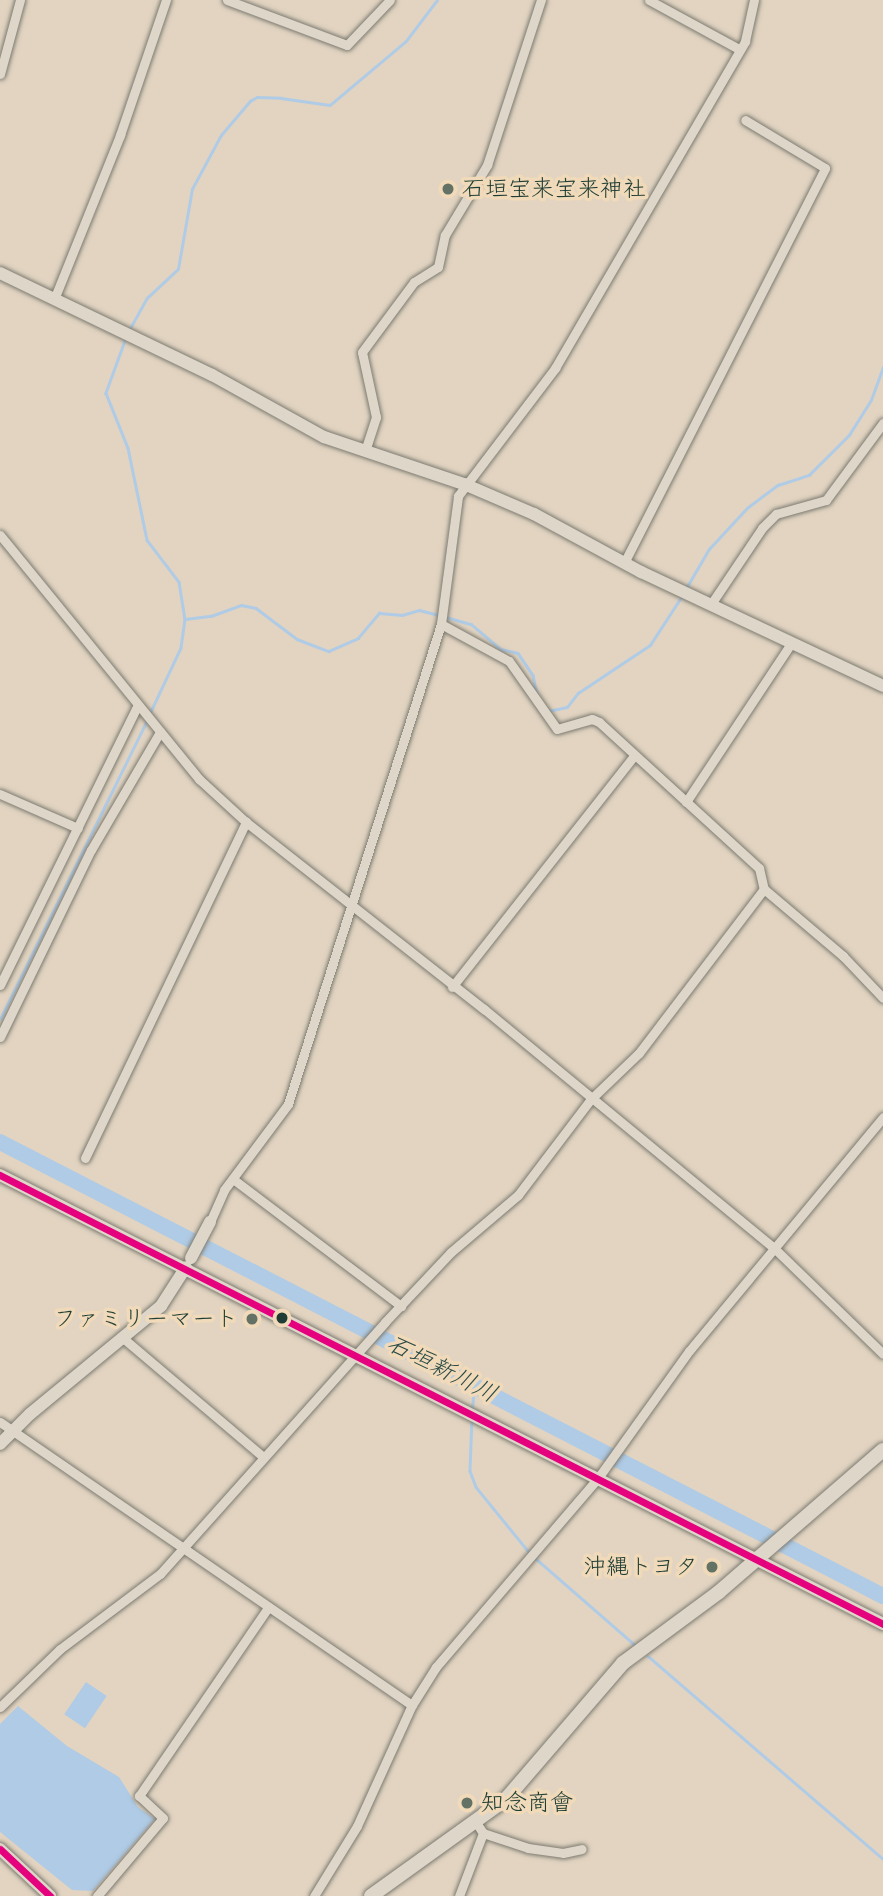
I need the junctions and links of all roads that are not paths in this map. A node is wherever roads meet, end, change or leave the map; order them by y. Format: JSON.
{"nodes":[{"id":1,"x":20,"y":0,"type":"edge"},
{"id":2,"x":166,"y":0,"type":"edge"},
{"id":3,"x":227,"y":0,"type":"edge"},
{"id":4,"x":390,"y":0,"type":"edge"},
{"id":5,"x":541,"y":0,"type":"edge"},
{"id":6,"x":649,"y":0,"type":"edge"},
{"id":7,"x":754,"y":0,"type":"edge"},
{"id":8,"x":739,"y":49,"type":"junction"},
{"id":9,"x":0,"y":74,"type":"edge"},
{"id":10,"x":745,"y":120,"type":"dead end"},
{"id":11,"x":0,"y":272,"type":"edge"},
{"id":12,"x":55,"y":297,"type":"junction"},
{"id":13,"x":883,"y":423,"type":"edge"},
{"id":14,"x":365,"y":451,"type":"junction"},
{"id":15,"x":464,"y":484,"type":"junction"},
{"id":16,"x":0,"y":535,"type":"edge"},
{"id":17,"x":624,"y":563,"type":"junction"},
{"id":18,"x":711,"y":604,"type":"junction"},
{"id":19,"x":441,"y":624,"type":"junction"},
{"id":20,"x":792,"y":642,"type":"junction"},
{"id":21,"x":883,"y":686,"type":"edge"},
{"id":22,"x":138,"y":705,"type":"junction"},
{"id":23,"x":160,"y":732,"type":"junction"},
{"id":24,"x":634,"y":756,"type":"junction"},
{"id":25,"x":0,"y":794,"type":"edge"},
{"id":26,"x":686,"y":802,"type":"junction"},
{"id":27,"x":246,"y":822,"type":"junction"},
{"id":28,"x":78,"y":828,"type":"junction"},
{"id":29,"x":764,"y":889,"type":"junction"},
{"id":30,"x":352,"y":906,"type":"junction"},
{"id":31,"x":0,"y":985,"type":"edge"},
{"id":32,"x":452,"y":987,"type":"junction"},
{"id":33,"x":883,"y":998,"type":"edge"},
{"id":34,"x":0,"y":1037,"type":"edge"},
{"id":35,"x":591,"y":1099,"type":"junction"},
{"id":36,"x":883,"y":1117,"type":"edge"},
{"id":37,"x":85,"y":1158,"type":"dead end"},
{"id":38,"x":0,"y":1175,"type":"edge"},
{"id":39,"x":233,"y":1179,"type":"junction"},
{"id":40,"x":210,"y":1222,"type":"joint"},
{"id":41,"x":773,"y":1247,"type":"junction"},
{"id":42,"x":189,"y":1263,"type":"junction"},
{"id":43,"x":401,"y":1306,"type":"junction"},
{"id":44,"x":123,"y":1338,"type":"junction"},
{"id":45,"x":359,"y":1350,"type":"junction"},
{"id":46,"x":883,"y":1354,"type":"edge"},
{"id":47,"x":5,"y":1426,"type":"edge"},
{"id":48,"x":0,"y":1444,"type":"edge"},
{"id":49,"x":883,"y":1450,"type":"edge"},
{"id":50,"x":262,"y":1456,"type":"junction"},
{"id":51,"x":602,"y":1472,"type":"junction"},
{"id":52,"x":181,"y":1549,"type":"junction"},
{"id":53,"x":762,"y":1555,"type":"junction"},
{"id":54,"x":267,"y":1609,"type":"junction"},
{"id":55,"x":883,"y":1624,"type":"edge"},
{"id":56,"x":412,"y":1705,"type":"junction"},
{"id":57,"x":0,"y":1707,"type":"edge"},
{"id":58,"x":480,"y":1829,"type":"junction"},
{"id":59,"x":0,"y":1849,"type":"edge"},
{"id":60,"x":582,"y":1849,"type":"dead end"},
{"id":61,"x":50,"y":1896,"type":"edge"},
{"id":62,"x":97,"y":1896,"type":"edge"},
{"id":63,"x":314,"y":1896,"type":"edge"},
{"id":64,"x":371,"y":1896,"type":"edge"},
{"id":65,"x":459,"y":1896,"type":"edge"}],
"edges":[{"from":1,"to":9,"type":"street"},
{"from":2,"to":12,"type":"street"},
{"from":3,"to":4,"type":"street"},
{"from":5,"to":14,"type":"street"},
{"from":6,"to":8,"type":"street"},
{"from":7,"to":8,"type":"street"},
{"from":8,"to":15,"type":"street"},
{"from":10,"to":17,"type":"street"},
{"from":11,"to":12,"type":"street"},
{"from":12,"to":14,"type":"street"},
{"from":13,"to":18,"type":"street"},
{"from":14,"to":15,"type":"street"},
{"from":15,"to":17,"type":"street"},
{"from":15,"to":19,"type":"street"},
{"from":16,"to":22,"type":"street"},
{"from":17,"to":18,"type":"street"},
{"from":18,"to":20,"type":"street"},
{"from":19,"to":24,"type":"street"},
{"from":19,"to":30,"type":"street"},
{"from":20,"to":21,"type":"street"},
{"from":20,"to":26,"type":"street"},
{"from":22,"to":23,"type":"street"},
{"from":22,"to":28,"type":"street"},
{"from":23,"to":27,"type":"street"},
{"from":23,"to":34,"type":"street"},
{"from":24,"to":26,"type":"street"},
{"from":24,"to":32,"type":"street"},
{"from":25,"to":28,"type":"street"},
{"from":26,"to":29,"type":"street"},
{"from":27,"to":30,"type":"street"},
{"from":27,"to":37,"type":"street"},
{"from":28,"to":31,"type":"street"},
{"from":29,"to":33,"type":"street"},
{"from":29,"to":35,"type":"street"},
{"from":30,"to":32,"type":"street"},
{"from":30,"to":39,"type":"street"},
{"from":32,"to":35,"type":"street"},
{"from":35,"to":41,"type":"street"},
{"from":35,"to":43,"type":"street"},
{"from":36,"to":41,"type":"street"},
{"from":38,"to":42,"type":"street"},
{"from":39,"to":40,"type":"street"},
{"from":39,"to":43,"type":"street"},
{"from":40,"to":42,"type":"street"},
{"from":41,"to":46,"type":"street"},
{"from":41,"to":51,"type":"street"},
{"from":42,"to":44,"type":"street"},
{"from":42,"to":45,"type":"street"},
{"from":43,"to":45,"type":"street"},
{"from":44,"to":47,"type":"street"},
{"from":44,"to":50,"type":"street"},
{"from":45,"to":50,"type":"street"},
{"from":45,"to":51,"type":"street"},
{"from":47,"to":48,"type":"street"},
{"from":47,"to":52,"type":"street"},
{"from":49,"to":53,"type":"main road"},
{"from":50,"to":52,"type":"street"},
{"from":51,"to":53,"type":"street"},
{"from":51,"to":56,"type":"street"},
{"from":52,"to":54,"type":"street"},
{"from":52,"to":57,"type":"street"},
{"from":53,"to":55,"type":"street"},
{"from":53,"to":58,"type":"main road"},
{"from":54,"to":56,"type":"street"},
{"from":54,"to":62,"type":"street"},
{"from":56,"to":63,"type":"street"},
{"from":58,"to":60,"type":"street"},
{"from":58,"to":64,"type":"main road"},
{"from":58,"to":65,"type":"street"},
{"from":59,"to":61,"type":"street"}]}
